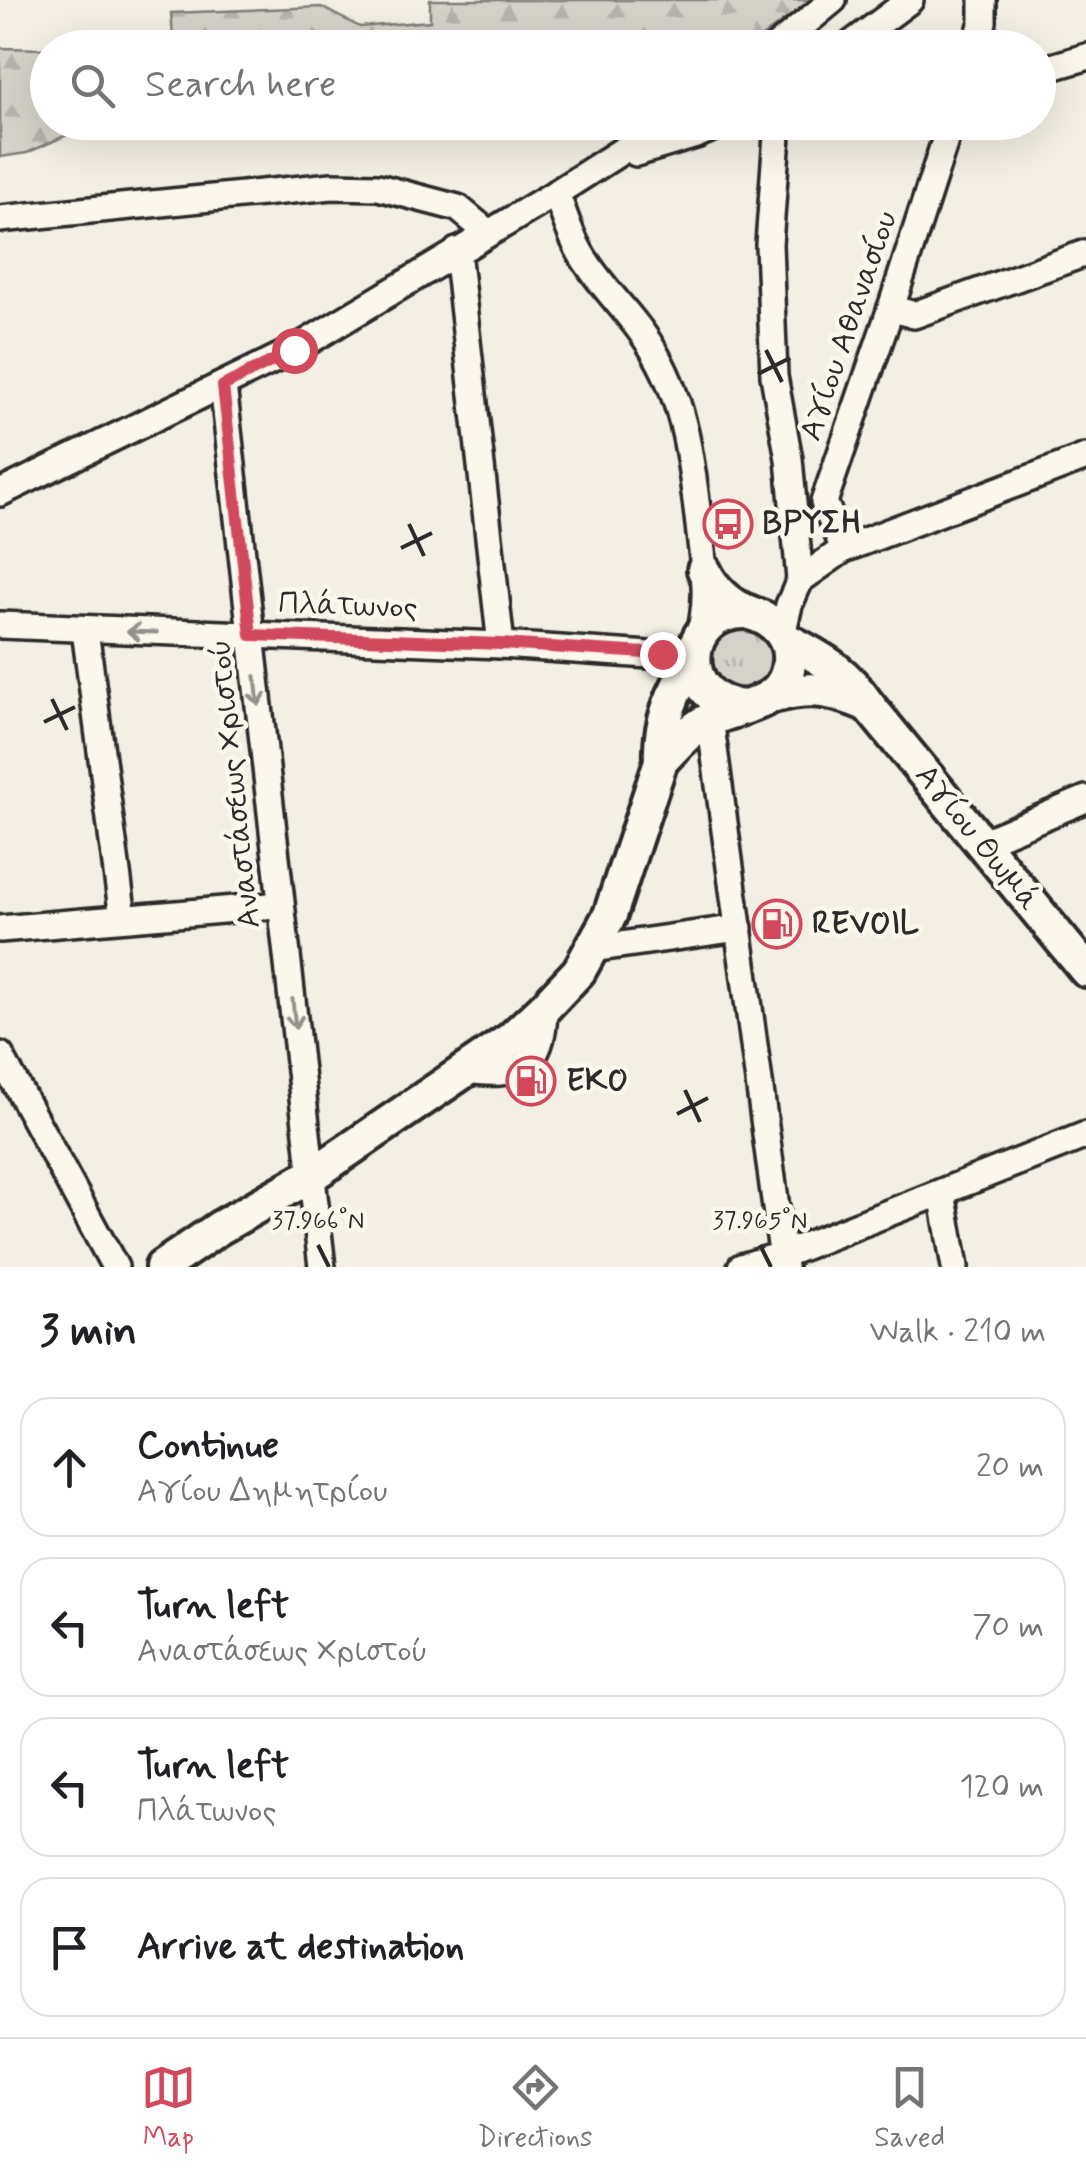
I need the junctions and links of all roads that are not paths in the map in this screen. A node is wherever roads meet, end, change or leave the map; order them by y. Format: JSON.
{"nodes":[{"id":1,"x":833,"y":0,"type":"edge"},
{"id":2,"x":910,"y":0,"type":"edge"},
{"id":3,"x":983,"y":0,"type":"edge"},
{"id":4,"x":797,"y":30,"type":"edge"},
{"id":5,"x":870,"y":30,"type":"edge"},
{"id":6,"x":981,"y":30,"type":"edge"},
{"id":7,"x":1086,"y":57,"type":"edge"},
{"id":8,"x":1056,"y":66,"type":"edge"},
{"id":9,"x":640,"y":140,"type":"edge"},
{"id":10,"x":680,"y":140,"type":"edge"},
{"id":11,"x":777,"y":140,"type":"edge"},
{"id":12,"x":945,"y":140,"type":"edge"},
{"id":13,"x":603,"y":164,"type":"junction"},
{"id":14,"x":556,"y":192,"type":"junction"},
{"id":15,"x":0,"y":219,"type":"edge"},
{"id":16,"x":487,"y":232,"type":"junction"},
{"id":17,"x":458,"y":251,"type":"junction"},
{"id":18,"x":1086,"y":253,"type":"edge"},
{"id":19,"x":891,"y":308,"type":"junction"},
{"id":20,"x":223,"y":386,"type":"junction"},
{"id":21,"x":1086,"y":458,"type":"edge"},
{"id":22,"x":0,"y":493,"type":"edge"},
{"id":23,"x":793,"y":500,"type":"junction"},
{"id":24,"x":824,"y":502,"type":"junction"},
{"id":25,"x":844,"y":549,"type":"junction"},
{"id":26,"x":704,"y":570,"type":"junction"},
{"id":27,"x":800,"y":580,"type":"junction"},
{"id":28,"x":772,"y":621,"type":"junction"},
{"id":29,"x":0,"y":625,"type":"edge"},
{"id":30,"x":85,"y":630,"type":"junction"},
{"id":31,"x":251,"y":635,"type":"junction"},
{"id":32,"x":501,"y":644,"type":"junction"},
{"id":33,"x":691,"y":666,"type":"junction"},
{"id":34,"x":758,"y":702,"type":"junction"},
{"id":35,"x":868,"y":706,"type":"junction"},
{"id":36,"x":710,"y":719,"type":"junction"},
{"id":37,"x":669,"y":752,"type":"junction"},
{"id":38,"x":1086,"y":800,"type":"edge"},
{"id":39,"x":982,"y":843,"type":"junction"},
{"id":40,"x":281,"y":904,"type":"junction"},
{"id":41,"x":123,"y":918,"type":"junction"},
{"id":42,"x":739,"y":928,"type":"junction"},
{"id":43,"x":0,"y":929,"type":"edge"},
{"id":44,"x":592,"y":949,"type":"junction"},
{"id":45,"x":1086,"y":970,"type":"edge"},
{"id":46,"x":0,"y":1055,"type":"edge"},
{"id":47,"x":1086,"y":1135,"type":"edge"},
{"id":48,"x":312,"y":1175,"type":"junction"},
{"id":49,"x":942,"y":1193,"type":"junction"},
{"id":50,"x":783,"y":1261,"type":"edge"},
{"id":51,"x":115,"y":1267,"type":"edge"},
{"id":52,"x":162,"y":1267,"type":"edge"},
{"id":53,"x":322,"y":1267,"type":"edge"},
{"id":54,"x":741,"y":1267,"type":"edge"},
{"id":55,"x":955,"y":1267,"type":"edge"}],
"edges":[{"from":1,"to":4,"type":"street"},
{"from":2,"to":5,"type":"street"},
{"from":3,"to":6,"type":"street"},
{"from":7,"to":8,"type":"street"},
{"from":9,"to":13,"type":"street"},
{"from":10,"to":13,"type":"street"},
{"from":11,"to":23,"type":"street"},
{"from":12,"to":19,"type":"street","name":"Αγίου Αθανασίου"},
{"from":13,"to":14,"type":"street"},
{"from":14,"to":16,"type":"street"},
{"from":14,"to":26,"type":"street"},
{"from":15,"to":16,"type":"street"},
{"from":16,"to":17,"type":"street"},
{"from":17,"to":20,"type":"street"},
{"from":17,"to":32,"type":"street"},
{"from":18,"to":19,"type":"street"},
{"from":19,"to":24,"type":"street","name":"Αγίου Αθανασίου"},
{"from":20,"to":22,"type":"street"},
{"from":20,"to":31,"type":"street","name":"Αναστάσεως Χριστού"},
{"from":21,"to":25,"type":"street"},
{"from":23,"to":24,"type":"street"},
{"from":23,"to":27,"type":"street"},
{"from":24,"to":25,"type":"street"},
{"from":25,"to":27,"type":"street"},
{"from":26,"to":28,"type":"main road","name":"Αγίου Θωμά"},
{"from":26,"to":33,"type":"street"},
{"from":27,"to":28,"type":"street"},
{"from":28,"to":33,"type":"main road"},
{"from":28,"to":34,"type":"main road"},
{"from":28,"to":35,"type":"main road","name":"Αγίου Θωμά"},
{"from":29,"to":30,"type":"street","name":"Πλάτωνος"},
{"from":31,"to":30,"type":"street","name":"Πλάτωνος","one_way":true},
{"from":30,"to":41,"type":"street"},
{"from":31,"to":32,"type":"street","name":"Πλάτωνος"},
{"from":31,"to":40,"type":"street","name":"Αναστάσεως Χριστού","one_way":true},
{"from":32,"to":33,"type":"street","name":"Πλάτωνος"},
{"from":33,"to":34,"type":"main road"},
{"from":33,"to":37,"type":"main road"},
{"from":34,"to":35,"type":"main road"},
{"from":34,"to":36,"type":"main road"},
{"from":35,"to":39,"type":"main road","name":"Αγίου Θωμά"},
{"from":36,"to":37,"type":"main road"},
{"from":36,"to":42,"type":"street"},
{"from":37,"to":44,"type":"main road"},
{"from":38,"to":39,"type":"street"},
{"from":39,"to":45,"type":"main road","name":"Αγίου Θωμά"},
{"from":40,"to":41,"type":"street"},
{"from":40,"to":48,"type":"street","name":"Αναστάσεως Χριστού","one_way":true},
{"from":41,"to":43,"type":"street"},
{"from":42,"to":44,"type":"street"},
{"from":42,"to":50,"type":"street"},
{"from":44,"to":48,"type":"main road"},
{"from":46,"to":51,"type":"street"},
{"from":47,"to":49,"type":"street"},
{"from":48,"to":52,"type":"main road"},
{"from":48,"to":53,"type":"street","name":"Αναστάσεως Χριστού"},
{"from":49,"to":50,"type":"street"},
{"from":49,"to":55,"type":"street"},
{"from":50,"to":54,"type":"street"}]}
